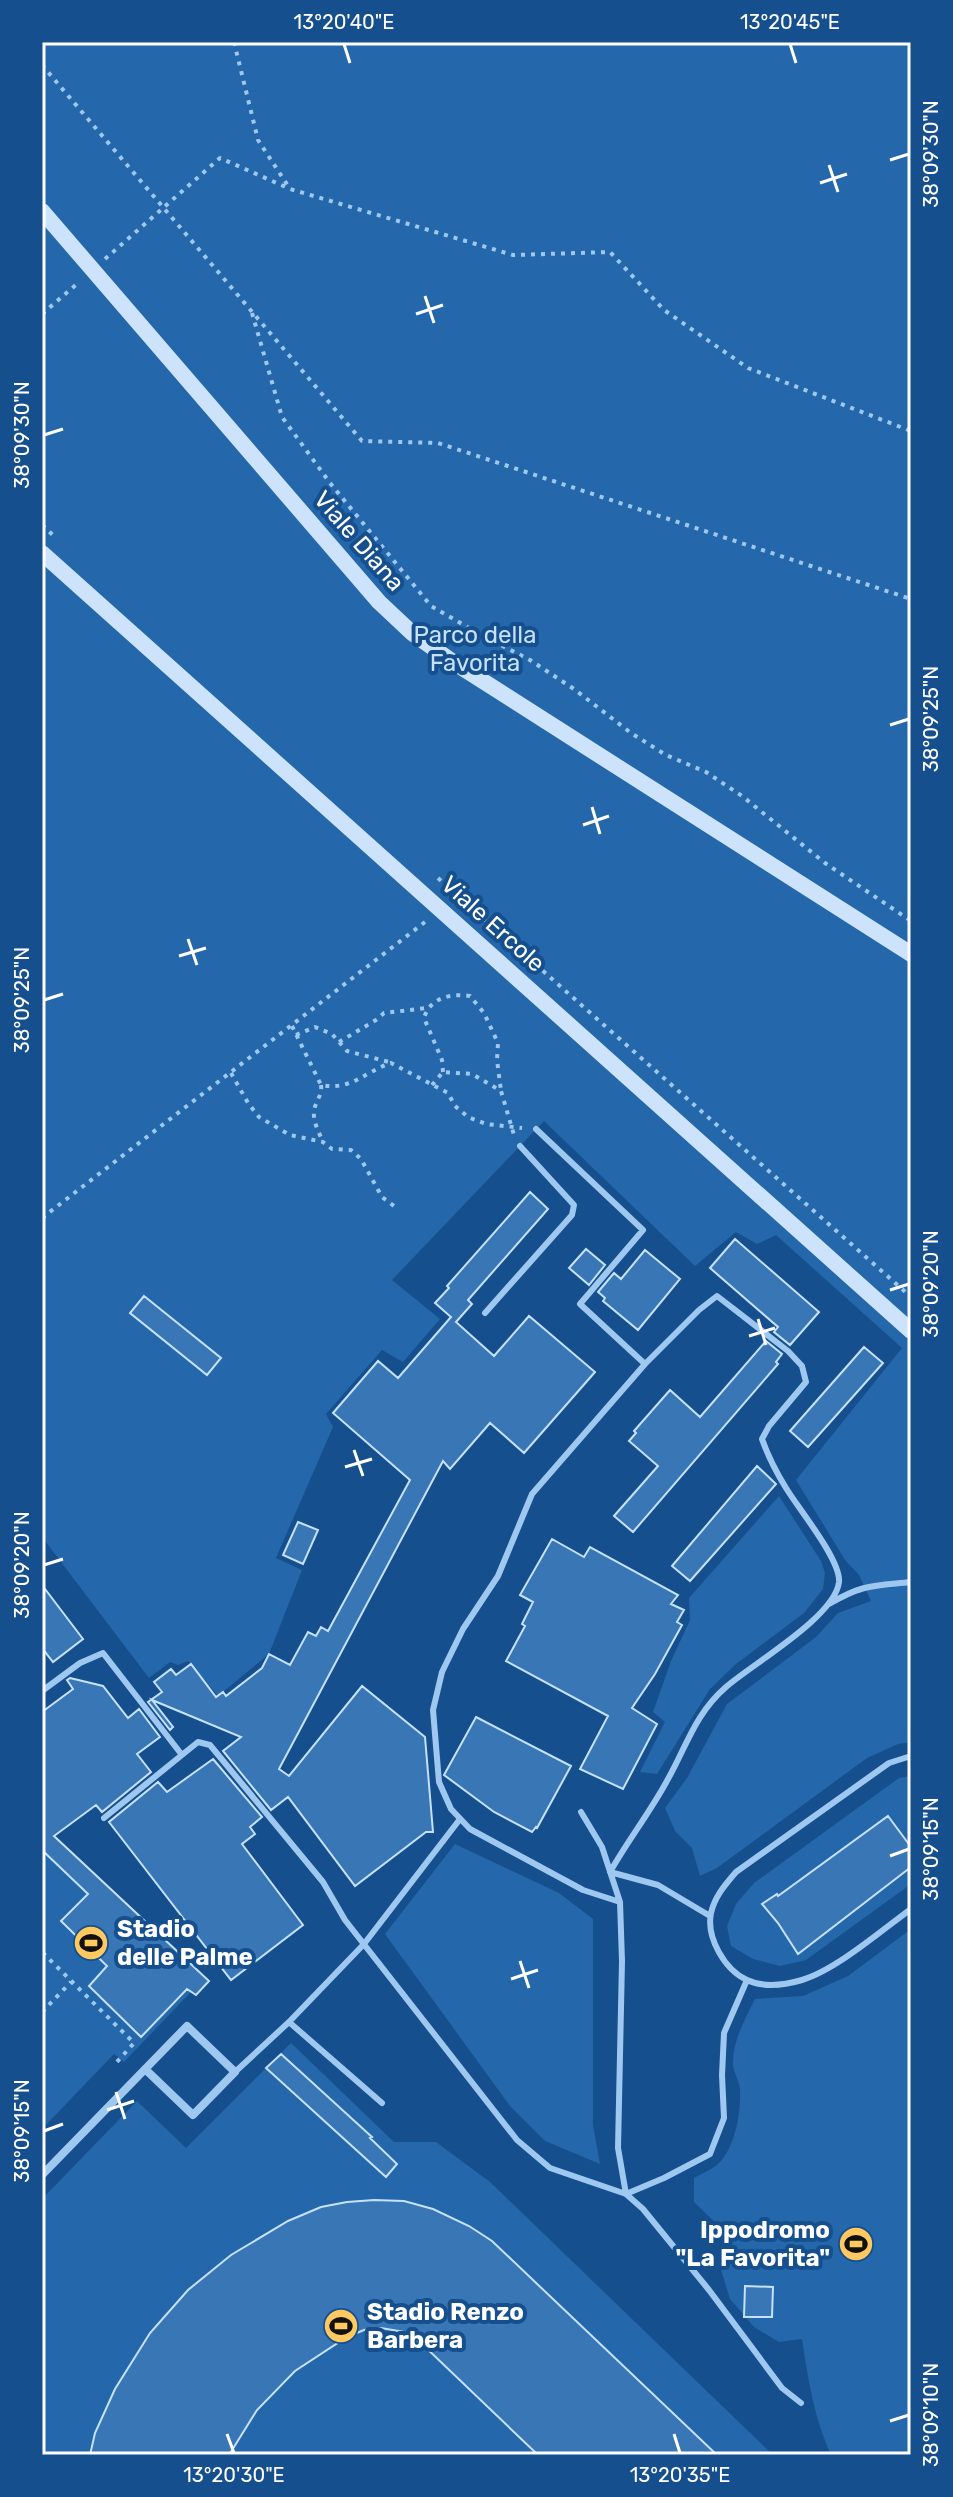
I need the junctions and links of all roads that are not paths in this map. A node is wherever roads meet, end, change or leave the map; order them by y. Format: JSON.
{"nodes":[{"id":1,"x":42,"y":211,"type":"edge"},
{"id":2,"x":42,"y":553,"type":"edge"},
{"id":3,"x":911,"y":954,"type":"edge"},
{"id":4,"x":536,"y":1129,"type":"road end"},
{"id":5,"x":520,"y":1146,"type":"dead end"},
{"id":6,"x":485,"y":1313,"type":"dead end"},
{"id":7,"x":911,"y":1331,"type":"edge"},
{"id":8,"x":645,"y":1364,"type":"junction"},
{"id":9,"x":911,"y":1582,"type":"edge"},
{"id":10,"x":829,"y":1604,"type":"junction"},
{"id":11,"x":42,"y":1691,"type":"edge"},
{"id":12,"x":182,"y":1755,"type":"junction"},
{"id":13,"x":911,"y":1756,"type":"edge"},
{"id":14,"x":581,"y":1812,"type":"dead end"},
{"id":15,"x":104,"y":1818,"type":"dead end"},
{"id":16,"x":460,"y":1819,"type":"junction"},
{"id":17,"x":610,"y":1872,"type":"junction"},
{"id":18,"x":620,"y":1902,"type":"junction"},
{"id":19,"x":911,"y":1909,"type":"edge"},
{"id":20,"x":710,"y":1916,"type":"junction"},
{"id":21,"x":364,"y":1944,"type":"junction"},
{"id":22,"x":747,"y":1980,"type":"junction"},
{"id":23,"x":289,"y":2022,"type":"junction"},
{"id":24,"x":145,"y":2069,"type":"junction"},
{"id":25,"x":235,"y":2072,"type":"junction"},
{"id":26,"x":382,"y":2103,"type":"dead end"},
{"id":27,"x":42,"y":2175,"type":"edge"},
{"id":28,"x":626,"y":2194,"type":"junction"},
{"id":29,"x":801,"y":2403,"type":"dead end"}],
"edges":[{"from":1,"to":3,"type":"street","name":"Viale Diana"},
{"from":2,"to":7,"type":"street","name":"Viale Ercole"},
{"from":4,"to":8,"type":"lane"},
{"from":5,"to":6,"type":"lane"},
{"from":8,"to":10,"type":"lane"},
{"from":8,"to":16,"type":"lane"},
{"from":9,"to":10,"type":"lane"},
{"from":10,"to":17,"type":"lane"},
{"from":11,"to":12,"type":"lane"},
{"from":12,"to":15,"type":"lane"},
{"from":12,"to":21,"type":"lane"},
{"from":13,"to":20,"type":"lane"},
{"from":14,"to":17,"type":"lane"},
{"from":16,"to":18,"type":"lane"},
{"from":16,"to":21,"type":"lane"},
{"from":17,"to":18,"type":"lane"},
{"from":17,"to":20,"type":"lane"},
{"from":18,"to":28,"type":"lane"},
{"from":19,"to":22,"type":"lane"},
{"from":20,"to":22,"type":"lane"},
{"from":21,"to":23,"type":"lane"},
{"from":21,"to":28,"type":"lane"},
{"from":22,"to":28,"type":"lane"},
{"from":23,"to":25,"type":"lane"},
{"from":23,"to":26,"type":"lane"},
{"from":24,"to":25,"type":"street"},
{"from":24,"to":25,"type":"street"},
{"from":24,"to":27,"type":"street"},
{"from":28,"to":29,"type":"lane"}]}
